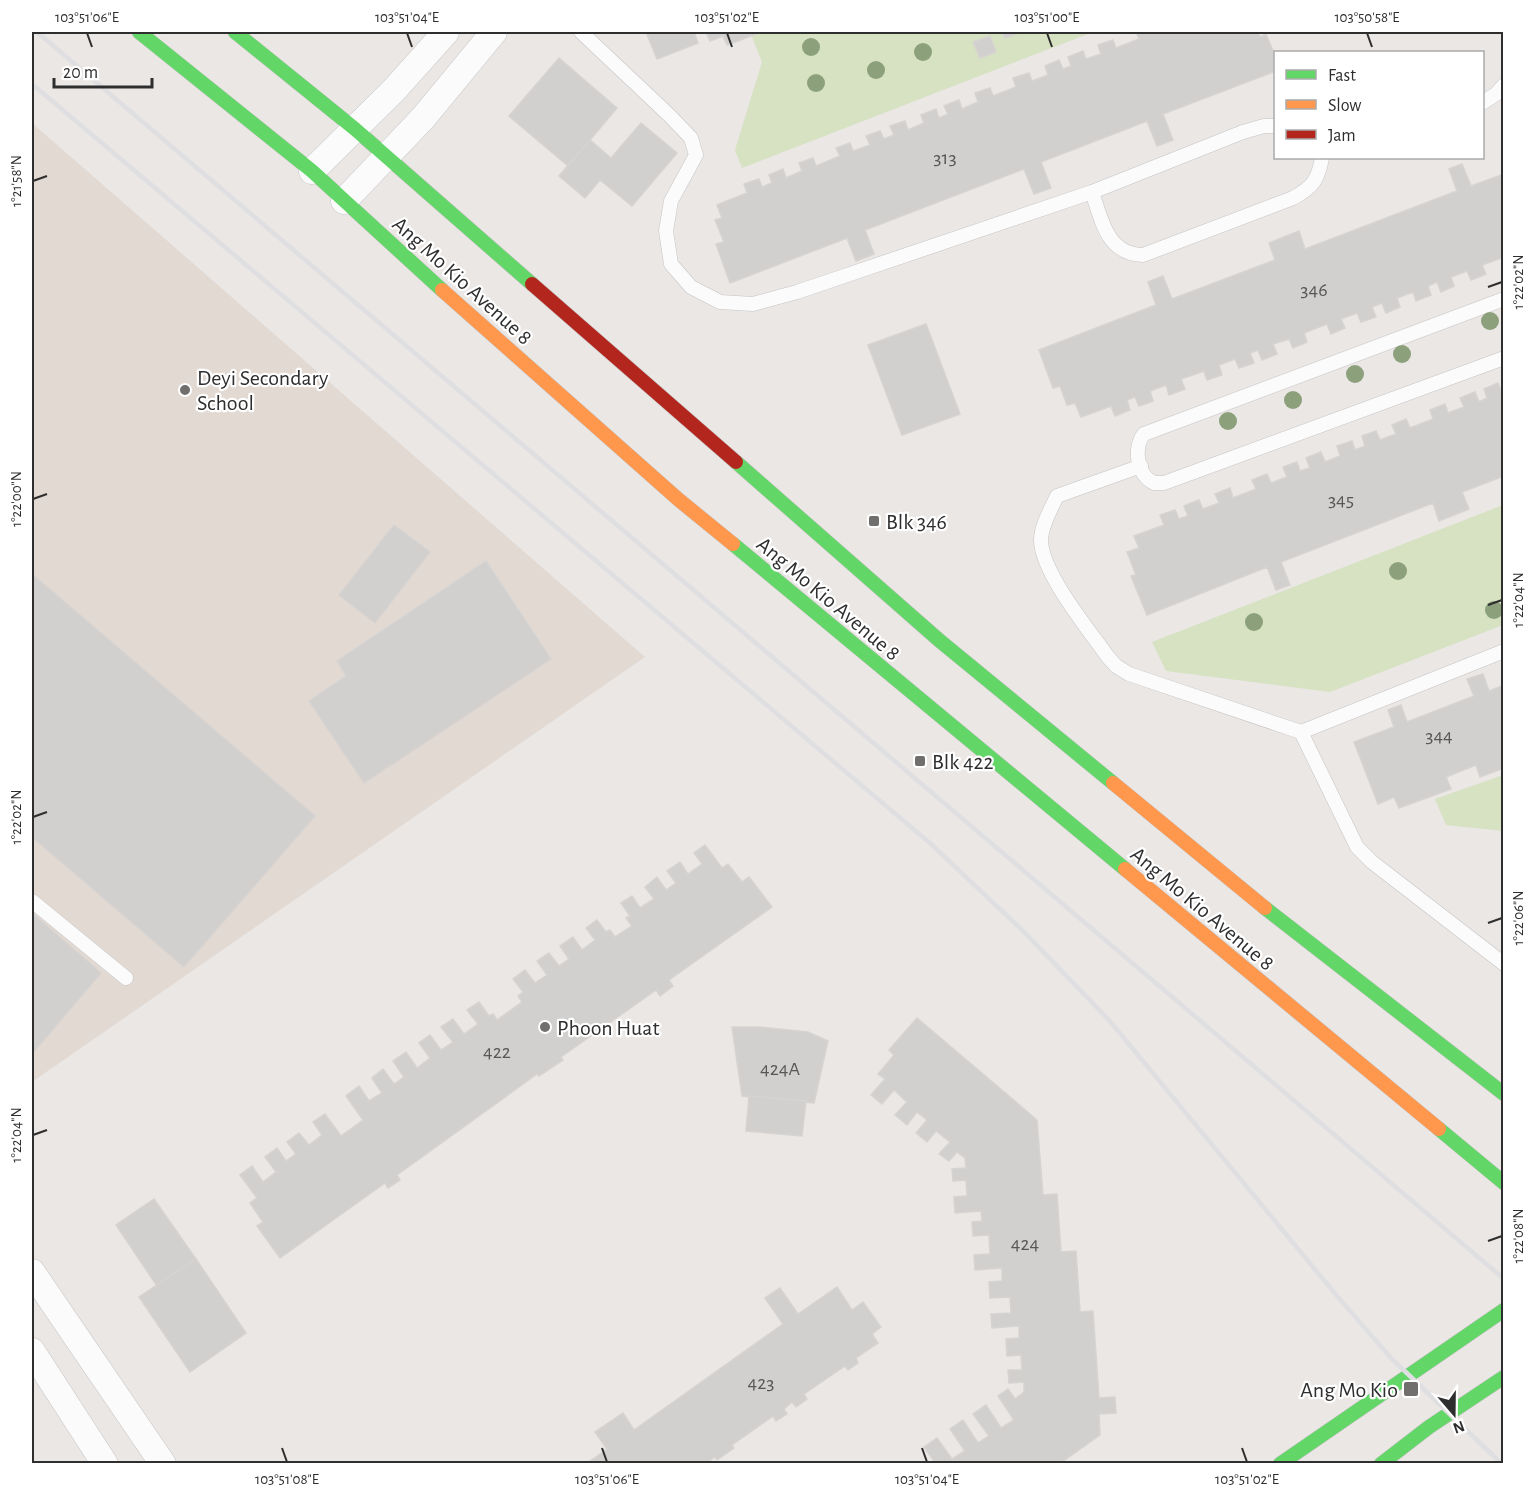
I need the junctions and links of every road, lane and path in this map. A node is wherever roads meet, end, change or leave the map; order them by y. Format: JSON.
{"nodes":[{"id":1,"x":139,"y":32,"type":"edge"},
{"id":2,"x":235,"y":32,"type":"edge"},
{"id":3,"x":446,"y":32,"type":"edge"},
{"id":4,"x":494,"y":32,"type":"edge"},
{"id":5,"x":581,"y":32,"type":"edge"},
{"id":6,"x":1503,"y":85,"type":"edge"},
{"id":7,"x":1484,"y":102,"type":"edge"},
{"id":8,"x":1274,"y":126,"type":"edge"},
{"id":9,"x":355,"y":129,"type":"junction"},
{"id":10,"x":387,"y":157,"type":"junction"},
{"id":11,"x":1322,"y":159,"type":"edge"},
{"id":12,"x":312,"y":171,"type":"junction"},
{"id":13,"x":1092,"y":192,"type":"junction"},
{"id":14,"x":344,"y":201,"type":"junction"},
{"id":15,"x":1503,"y":299,"type":"edge"},
{"id":16,"x":1503,"y":358,"type":"edge"},
{"id":17,"x":1141,"y":466,"type":"junction"},
{"id":18,"x":1503,"y":651,"type":"edge"},
{"id":19,"x":1301,"y":732,"type":"junction"},
{"id":20,"x":32,"y":901,"type":"edge"},
{"id":21,"x":1503,"y":964,"type":"edge"},
{"id":22,"x":126,"y":978,"type":"dead end"},
{"id":23,"x":1503,"y":1094,"type":"edge"},
{"id":24,"x":1503,"y":1183,"type":"edge"},
{"id":25,"x":32,"y":1272,"type":"edge"},
{"id":26,"x":1503,"y":1310,"type":"edge"},
{"id":27,"x":32,"y":1351,"type":"edge"},
{"id":28,"x":1503,"y":1377,"type":"edge"},
{"id":29,"x":105,"y":1464,"type":"edge"},
{"id":30,"x":163,"y":1464,"type":"edge"},
{"id":31,"x":1280,"y":1464,"type":"edge"},
{"id":32,"x":1381,"y":1464,"type":"edge"}],
"edges":[{"from":1,"to":12,"type":"main road","name":"Ang Mo Kio Avenue 8"},
{"from":2,"to":9,"type":"main road","name":"Ang Mo Kio Avenue 8"},
{"from":3,"to":9,"type":"street"},
{"from":4,"to":10,"type":"street"},
{"from":5,"to":13,"type":"lane"},
{"from":6,"to":7,"type":"lane"},
{"from":8,"to":13,"type":"lane"},
{"from":9,"to":10,"type":"main road","name":"Ang Mo Kio Avenue 8"},
{"from":9,"to":12,"type":"street"},
{"from":10,"to":14,"type":"street"},
{"from":10,"to":23,"type":"main road","name":"Ang Mo Kio Avenue 8"},
{"from":11,"to":13,"type":"lane"},
{"from":12,"to":14,"type":"main road","name":"Ang Mo Kio Avenue 8"},
{"from":14,"to":24,"type":"main road","name":"Ang Mo Kio Avenue 8"},
{"from":15,"to":17,"type":"lane"},
{"from":16,"to":17,"type":"lane"},
{"from":17,"to":19,"type":"lane"},
{"from":18,"to":19,"type":"lane"},
{"from":19,"to":21,"type":"lane"},
{"from":20,"to":22,"type":"lane"},
{"from":25,"to":30,"type":"street"},
{"from":26,"to":31,"type":"main road"},
{"from":27,"to":29,"type":"street"},
{"from":28,"to":32,"type":"main road"}]}
